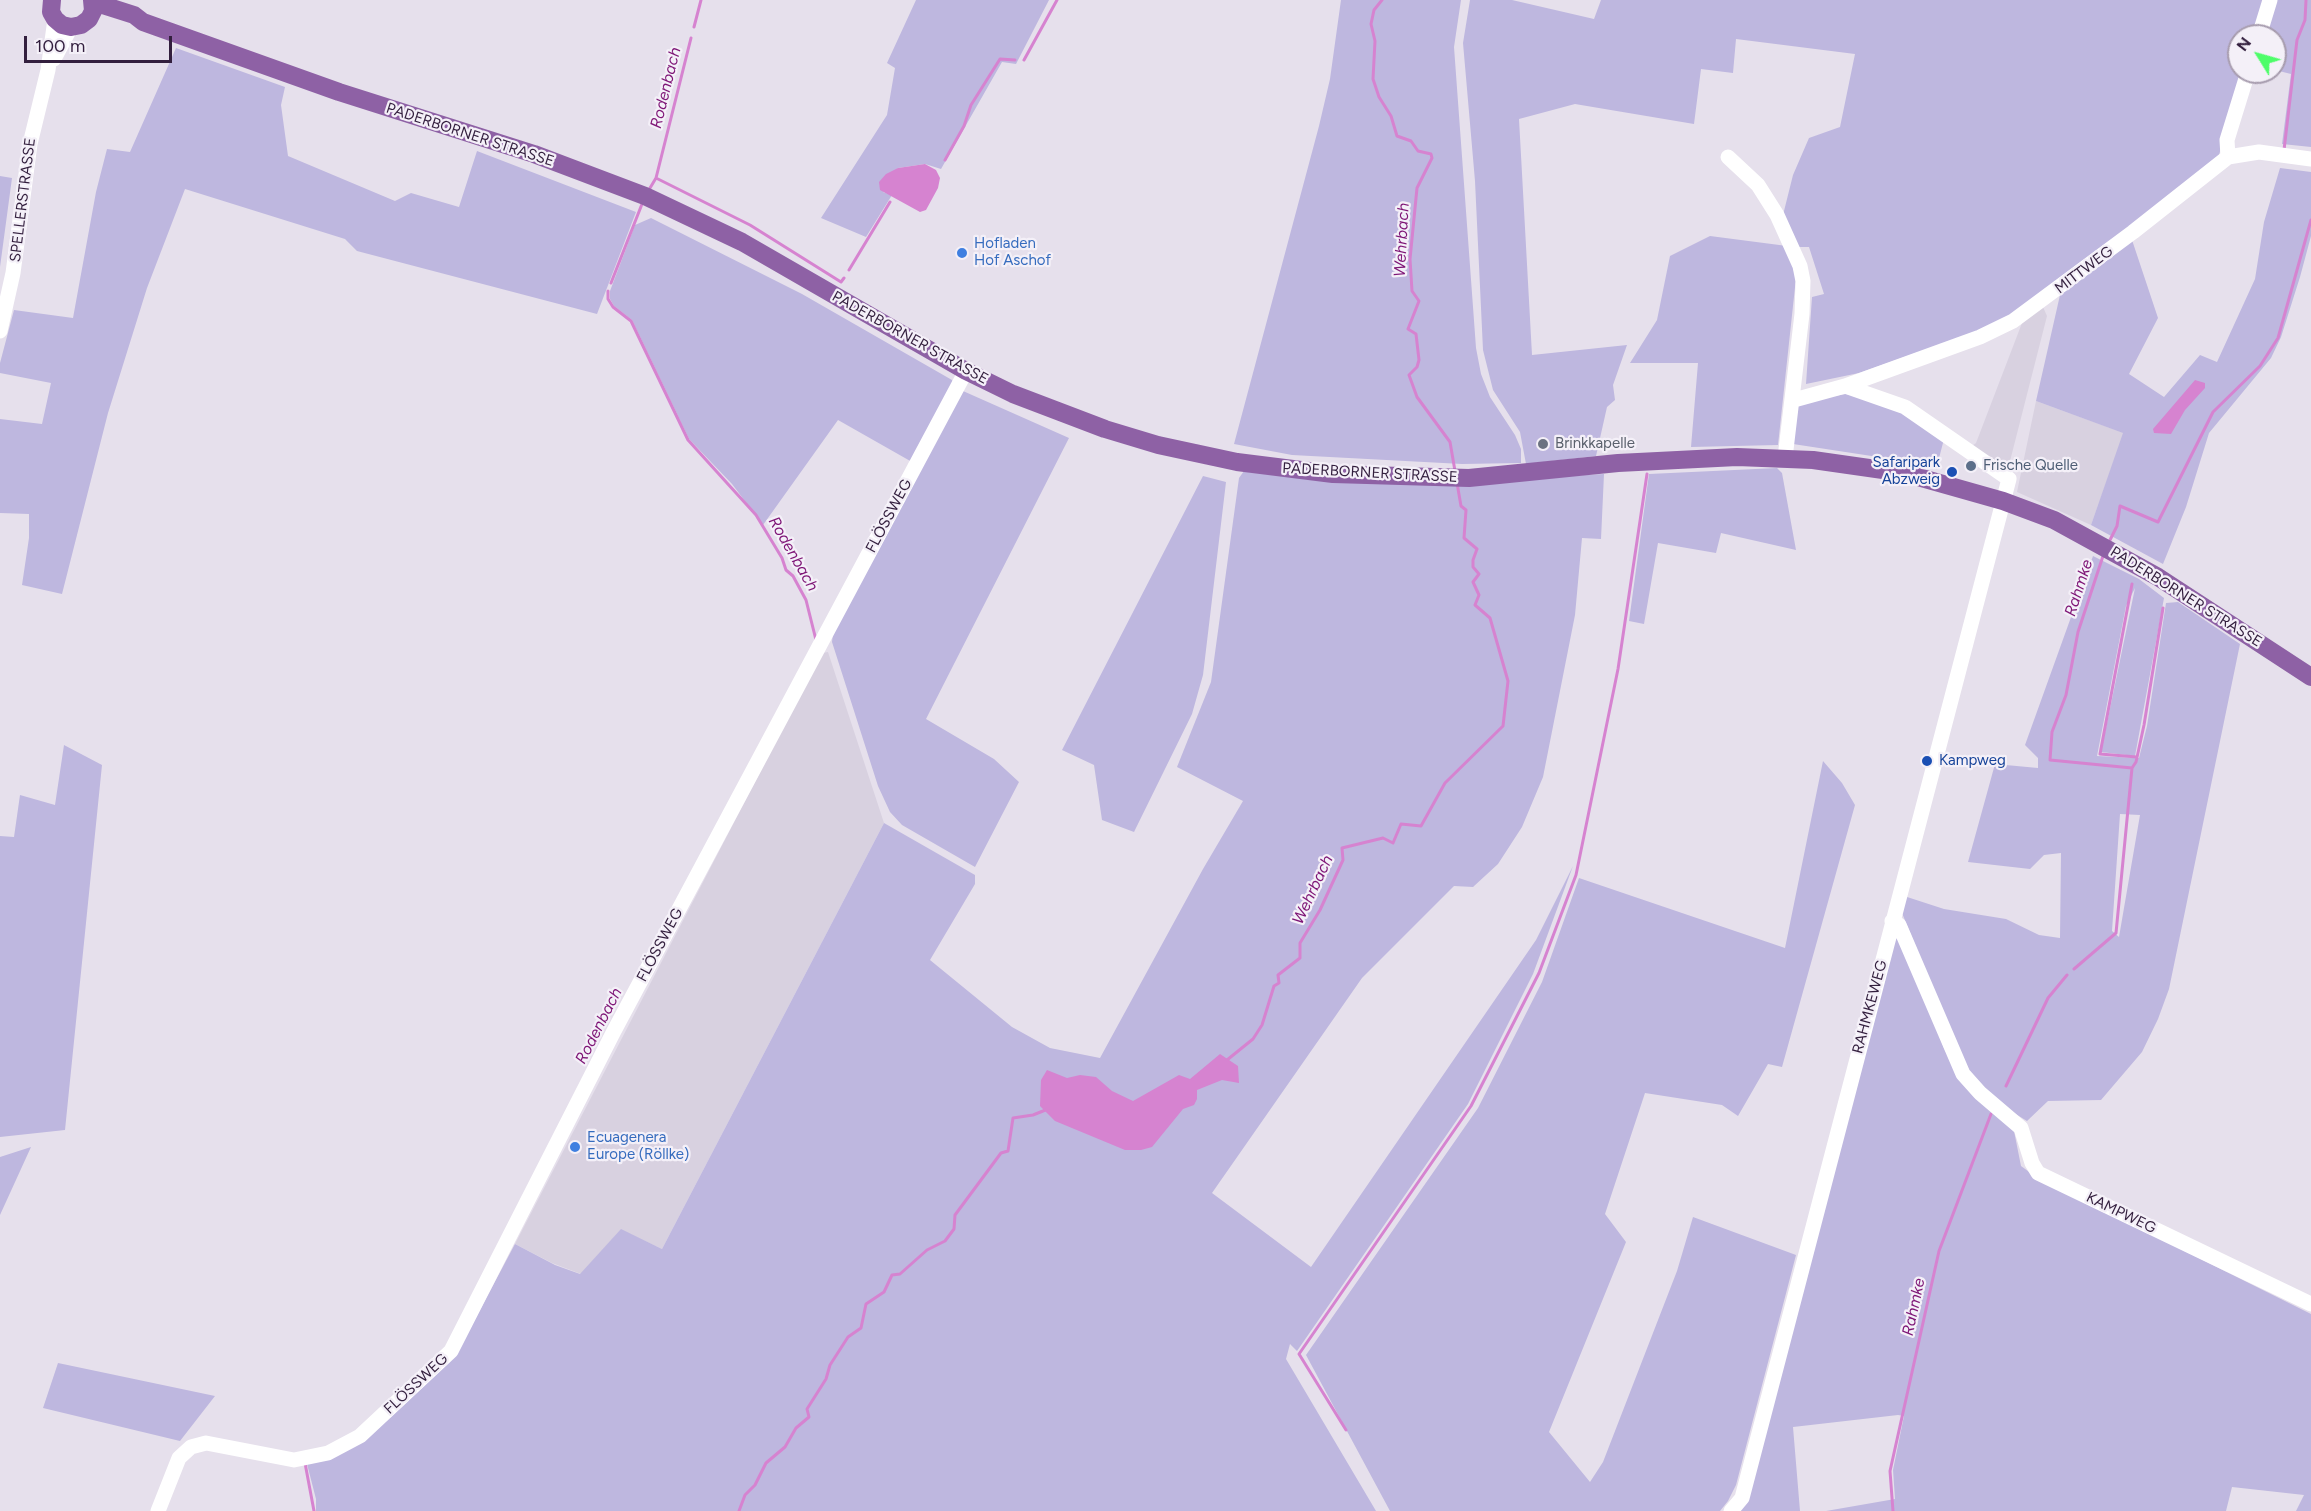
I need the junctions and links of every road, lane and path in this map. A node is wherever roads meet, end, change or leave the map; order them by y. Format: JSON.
{"nodes":[{"id":1,"x":52,"y":0,"type":"edge"},
{"id":2,"x":2270,"y":0,"type":"edge"},
{"id":3,"x":91,"y":7,"type":"edge"},
{"id":4,"x":63,"y":23,"type":"junction"},
{"id":5,"x":2263,"y":24,"type":"edge"},
{"id":6,"x":2244,"y":84,"type":"edge"},
{"id":7,"x":1728,"y":157,"type":"dead end"},
{"id":8,"x":2228,"y":157,"type":"junction"},
{"id":9,"x":2311,"y":159,"type":"edge"},
{"id":10,"x":0,"y":331,"type":"edge"},
{"id":11,"x":966,"y":371,"type":"junction"},
{"id":12,"x":1845,"y":386,"type":"junction"},
{"id":13,"x":1794,"y":400,"type":"junction"},
{"id":14,"x":1785,"y":458,"type":"junction"},
{"id":15,"x":2003,"y":501,"type":"junction"},
{"id":16,"x":2311,"y":677,"type":"edge"},
{"id":17,"x":1892,"y":921,"type":"junction"},
{"id":18,"x":2311,"y":1304,"type":"edge"},
{"id":19,"x":158,"y":1511,"type":"edge"},
{"id":20,"x":1731,"y":1511,"type":"edge"}],
"edges":[{"from":1,"to":4,"type":"main road"},
{"from":2,"to":5,"type":"street"},
{"from":3,"to":4,"type":"main road"},
{"from":3,"to":11,"type":"main road","name":"PADERBORNER STRASSE"},
{"from":4,"to":10,"type":"street","name":"SPELLERSTRASSE"},
{"from":6,"to":8,"type":"street"},
{"from":7,"to":13,"type":"street"},
{"from":8,"to":9,"type":"street","name":"MITTWEG"},
{"from":8,"to":12,"type":"street","name":"MITTWEG"},
{"from":11,"to":14,"type":"main road","name":"PADERBORNER STRASSE"},
{"from":11,"to":19,"type":"street","name":"FLÖSSWEG"},
{"from":12,"to":13,"type":"street","name":"MITTWEG"},
{"from":12,"to":15,"type":"street"},
{"from":13,"to":14,"type":"street"},
{"from":14,"to":15,"type":"main road","name":"PADERBORNER STRASSE"},
{"from":15,"to":16,"type":"main road","name":"PADERBORNER STRASSE"},
{"from":15,"to":17,"type":"street","name":"RAHMKEWEG"},
{"from":17,"to":18,"type":"street","name":"KAMPWEG"},
{"from":17,"to":20,"type":"street","name":"RAHMKEWEG"}]}
